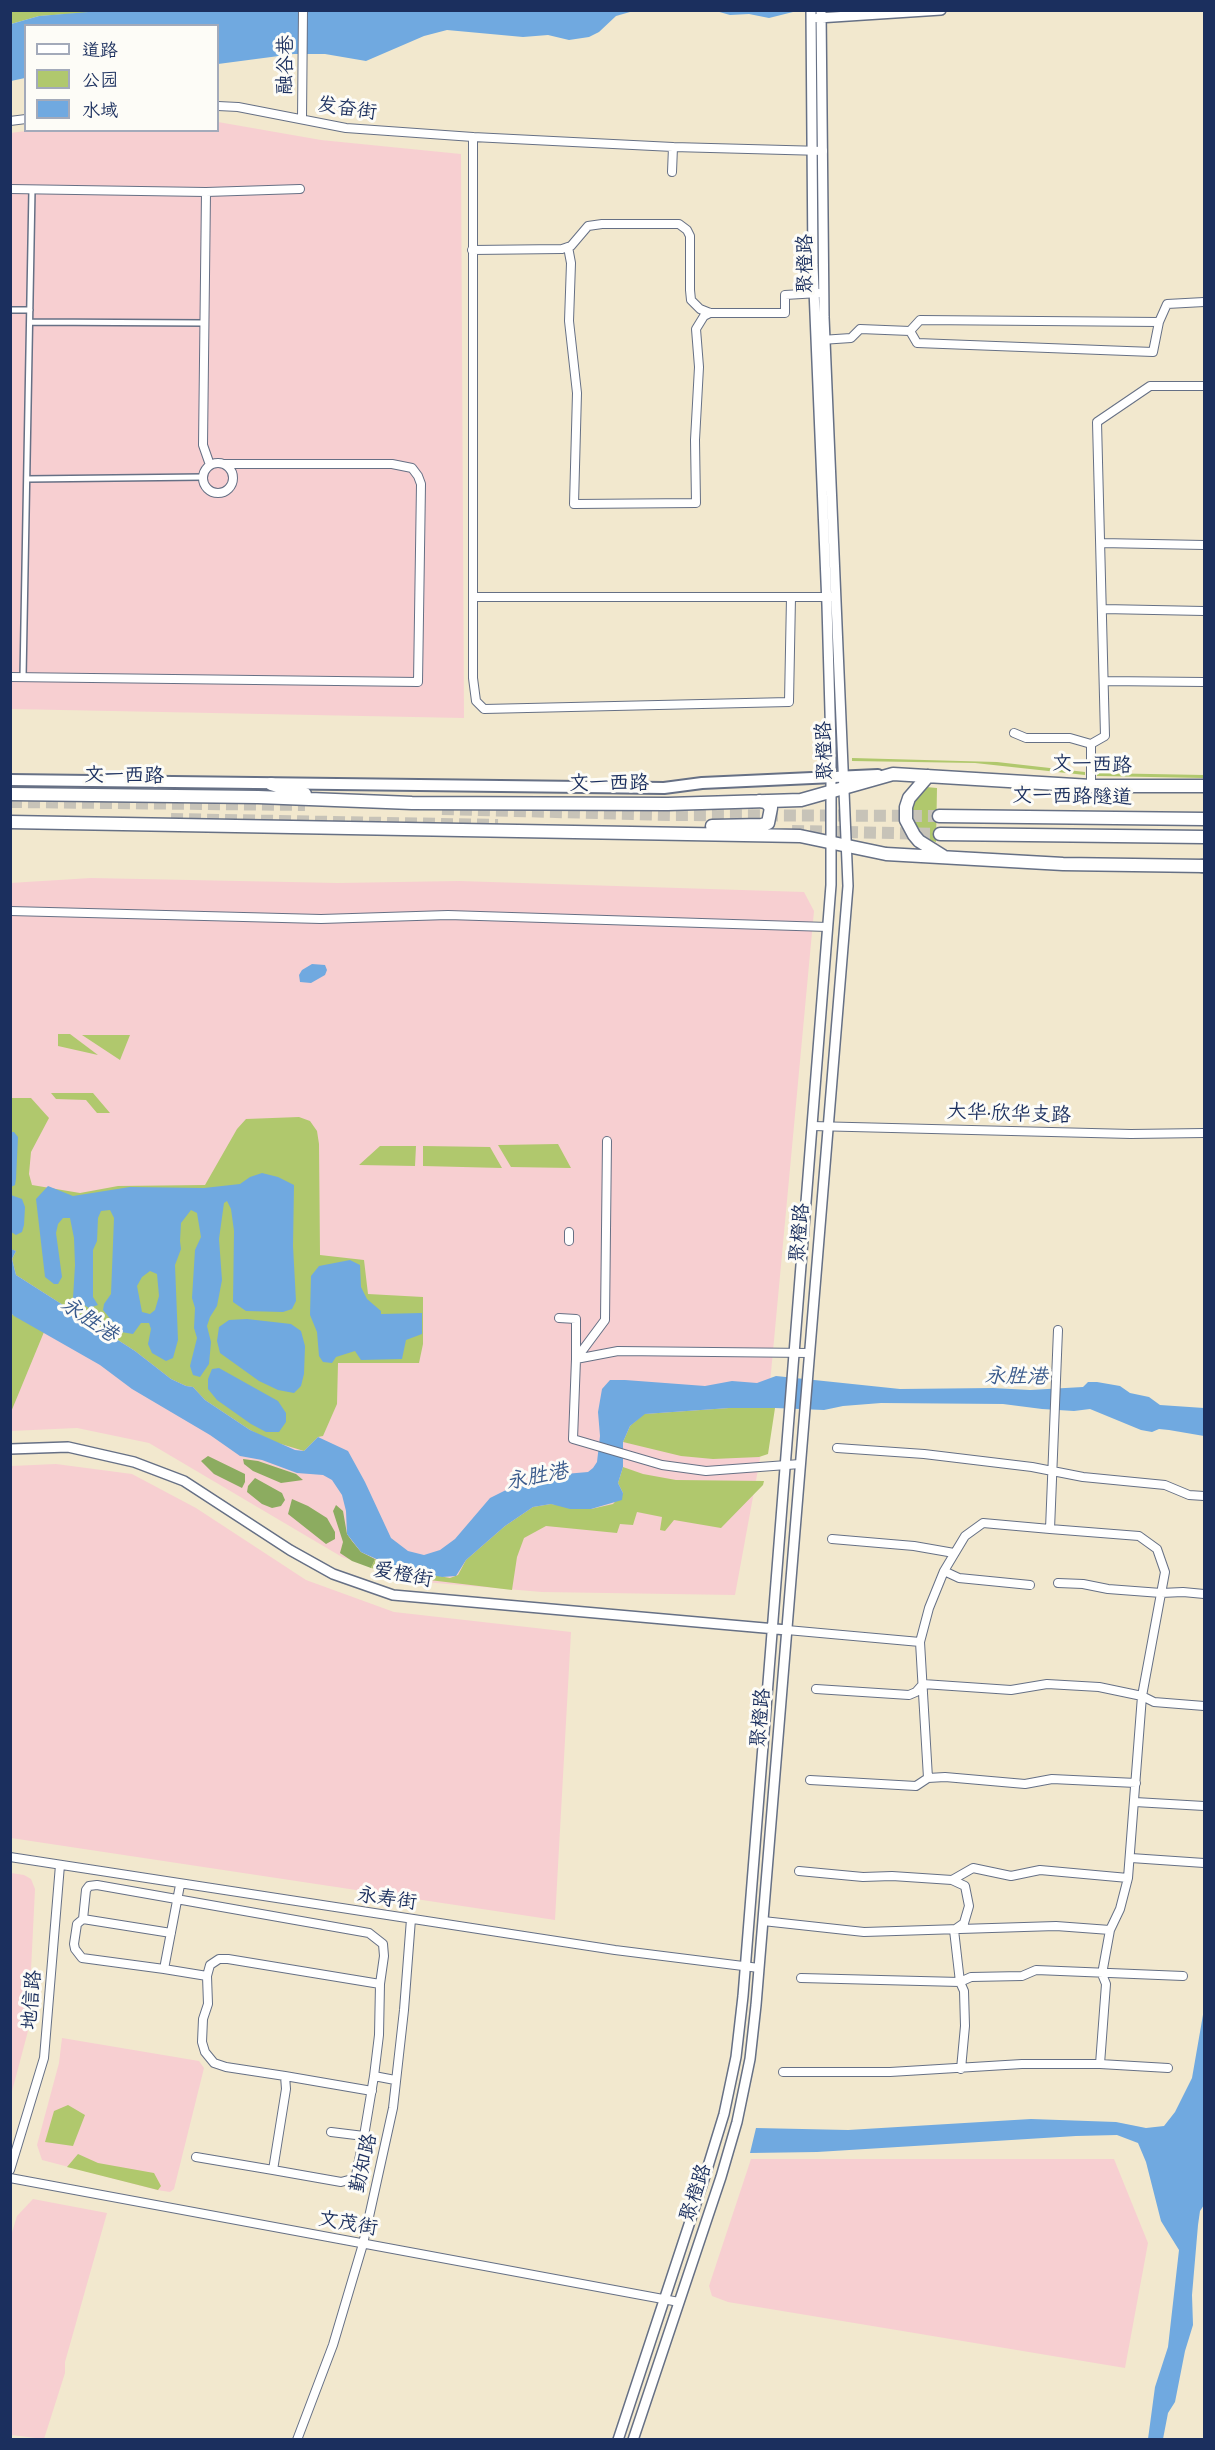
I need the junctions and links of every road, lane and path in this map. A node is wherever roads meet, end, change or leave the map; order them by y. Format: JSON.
{"nodes":[{"id":1,"x":303,"y":10,"type":"edge"},
{"id":2,"x":941,"y":10,"type":"edge"},
{"id":3,"x":816,"y":15,"type":"edge"},
{"id":4,"x":219,"y":106,"type":"edge"},
{"id":5,"x":302,"y":119,"type":"junction"},
{"id":6,"x":474,"y":137,"type":"junction"},
{"id":7,"x":673,"y":147,"type":"junction"},
{"id":8,"x":818,"y":151,"type":"junction"},
{"id":9,"x":672,"y":172,"type":"dead end"},
{"id":10,"x":10,"y":189,"type":"edge"},
{"id":11,"x":32,"y":189,"type":"junction"},
{"id":12,"x":300,"y":189,"type":"dead end"},
{"id":13,"x":206,"y":192,"type":"junction"},
{"id":14,"x":568,"y":247,"type":"junction"},
{"id":15,"x":472,"y":250,"type":"junction"},
{"id":16,"x":819,"y":293,"type":"junction"},
{"id":17,"x":1204,"y":302,"type":"edge"},
{"id":18,"x":10,"y":310,"type":"edge"},
{"id":19,"x":30,"y":310,"type":"junction"},
{"id":20,"x":710,"y":313,"type":"junction"},
{"id":21,"x":30,"y":322,"type":"junction"},
{"id":22,"x":1159,"y":322,"type":"junction"},
{"id":23,"x":204,"y":323,"type":"junction"},
{"id":24,"x":910,"y":331,"type":"junction"},
{"id":25,"x":821,"y":340,"type":"junction"},
{"id":26,"x":1204,"y":386,"type":"edge"},
{"id":27,"x":225,"y":464,"type":"junction"},
{"id":28,"x":210,"y":465,"type":"junction"},
{"id":29,"x":203,"y":477,"type":"junction"},
{"id":30,"x":27,"y":479,"type":"junction"},
{"id":31,"x":1101,"y":543,"type":"junction"},
{"id":32,"x":1204,"y":545,"type":"edge"},
{"id":33,"x":473,"y":597,"type":"junction"},
{"id":34,"x":791,"y":597,"type":"junction"},
{"id":35,"x":832,"y":597,"type":"junction"},
{"id":36,"x":1103,"y":609,"type":"junction"},
{"id":37,"x":1204,"y":611,"type":"edge"},
{"id":38,"x":10,"y":677,"type":"edge"},
{"id":39,"x":23,"y":677,"type":"junction"},
{"id":40,"x":1104,"y":681,"type":"junction"},
{"id":41,"x":1204,"y":682,"type":"edge"},
{"id":42,"x":1014,"y":733,"type":"dead end"},
{"id":43,"x":1091,"y":744,"type":"junction"},
{"id":44,"x":928,"y":776,"type":"junction"},
{"id":45,"x":831,"y":777,"type":"junction"},
{"id":46,"x":10,"y":780,"type":"edge"},
{"id":47,"x":845,"y":782,"type":"junction"},
{"id":48,"x":270,"y":784,"type":"junction"},
{"id":49,"x":1091,"y":786,"type":"junction"},
{"id":50,"x":1204,"y":786,"type":"edge"},
{"id":51,"x":831,"y":791,"type":"junction"},
{"id":52,"x":10,"y":794,"type":"edge"},
{"id":53,"x":320,"y":799,"type":"junction"},
{"id":54,"x":758,"y":800,"type":"junction"},
{"id":55,"x":939,"y":816,"type":"tunnel mouth"},
{"id":56,"x":1204,"y":819,"type":"edge"},
{"id":57,"x":10,"y":822,"type":"edge"},
{"id":58,"x":660,"y":833,"type":"junction"},
{"id":59,"x":940,"y":834,"type":"tunnel mouth"},
{"id":60,"x":1204,"y":837,"type":"edge"},
{"id":61,"x":831,"y":842,"type":"junction"},
{"id":62,"x":847,"y":846,"type":"junction"},
{"id":63,"x":945,"y":857,"type":"junction"},
{"id":64,"x":1204,"y":866,"type":"edge"},
{"id":65,"x":10,"y":911,"type":"edge"},
{"id":66,"x":828,"y":927,"type":"junction"},
{"id":67,"x":812,"y":1126,"type":"junction"},
{"id":68,"x":827,"y":1126,"type":"junction"},
{"id":69,"x":1204,"y":1133,"type":"edge"},
{"id":70,"x":608,"y":1141,"type":"dead end"},
{"id":71,"x":569,"y":1232,"type":"dead end"},
{"id":72,"x":569,"y":1241,"type":"dead end"},
{"id":73,"x":559,"y":1318,"type":"dead end"},
{"id":74,"x":1058,"y":1330,"type":"dead end"},
{"id":75,"x":794,"y":1353,"type":"junction"},
{"id":76,"x":808,"y":1353,"type":"junction"},
{"id":77,"x":576,"y":1359,"type":"junction"},
{"id":78,"x":837,"y":1448,"type":"dead end"},
{"id":79,"x":10,"y":1449,"type":"edge"},
{"id":80,"x":800,"y":1464,"type":"junction"},
{"id":81,"x":785,"y":1465,"type":"junction"},
{"id":82,"x":1051,"y":1471,"type":"junction"},
{"id":83,"x":1204,"y":1496,"type":"edge"},
{"id":84,"x":1050,"y":1529,"type":"junction"},
{"id":85,"x":832,"y":1539,"type":"dead end"},
{"id":86,"x":954,"y":1554,"type":"junction"},
{"id":87,"x":944,"y":1571,"type":"junction"},
{"id":88,"x":1058,"y":1583,"type":"dead end"},
{"id":89,"x":1030,"y":1585,"type":"dead end"},
{"id":90,"x":1161,"y":1593,"type":"junction"},
{"id":91,"x":1204,"y":1594,"type":"edge"},
{"id":92,"x":772,"y":1629,"type":"junction"},
{"id":93,"x":787,"y":1630,"type":"junction"},
{"id":94,"x":920,"y":1642,"type":"junction"},
{"id":95,"x":923,"y":1684,"type":"junction"},
{"id":96,"x":816,"y":1689,"type":"dead end"},
{"id":97,"x":1142,"y":1696,"type":"junction"},
{"id":98,"x":1204,"y":1706,"type":"edge"},
{"id":99,"x":928,"y":1778,"type":"junction"},
{"id":100,"x":810,"y":1780,"type":"dead end"},
{"id":101,"x":1136,"y":1783,"type":"junction"},
{"id":102,"x":1135,"y":1802,"type":"junction"},
{"id":103,"x":1204,"y":1806,"type":"edge"},
{"id":104,"x":10,"y":1857,"type":"edge"},
{"id":105,"x":1131,"y":1858,"type":"junction"},
{"id":106,"x":1204,"y":1863,"type":"edge"},
{"id":107,"x":60,"y":1865,"type":"junction"},
{"id":108,"x":799,"y":1871,"type":"dead end"},
{"id":109,"x":1128,"y":1878,"type":"junction"},
{"id":110,"x":952,"y":1880,"type":"junction"},
{"id":111,"x":180,"y":1885,"type":"junction"},
{"id":112,"x":177,"y":1898,"type":"junction"},
{"id":113,"x":83,"y":1918,"type":"junction"},
{"id":114,"x":411,"y":1919,"type":"junction"},
{"id":115,"x":763,"y":1922,"type":"junction"},
{"id":116,"x":954,"y":1930,"type":"junction"},
{"id":117,"x":1110,"y":1930,"type":"junction"},
{"id":118,"x":171,"y":1933,"type":"junction"},
{"id":119,"x":745,"y":1967,"type":"junction"},
{"id":120,"x":759,"y":1968,"type":"junction"},
{"id":121,"x":164,"y":1969,"type":"junction"},
{"id":122,"x":1102,"y":1974,"type":"junction"},
{"id":123,"x":207,"y":1976,"type":"junction"},
{"id":124,"x":1183,"y":1976,"type":"dead end"},
{"id":125,"x":801,"y":1978,"type":"dead end"},
{"id":126,"x":960,"y":1982,"type":"junction"},
{"id":127,"x":380,"y":1984,"type":"junction"},
{"id":128,"x":1100,"y":2064,"type":"junction"},
{"id":129,"x":1168,"y":2068,"type":"dead end"},
{"id":130,"x":961,"y":2069,"type":"junction"},
{"id":131,"x":783,"y":2072,"type":"dead end"},
{"id":132,"x":285,"y":2076,"type":"junction"},
{"id":133,"x":374,"y":2076,"type":"junction"},
{"id":134,"x":395,"y":2080,"type":"junction"},
{"id":135,"x":372,"y":2091,"type":"junction"},
{"id":136,"x":331,"y":2132,"type":"dead end"},
{"id":137,"x":364,"y":2136,"type":"junction"},
{"id":138,"x":196,"y":2157,"type":"dead end"},
{"id":139,"x":10,"y":2170,"type":"edge"},
{"id":140,"x":273,"y":2170,"type":"junction"},
{"id":141,"x":10,"y":2178,"type":"edge"},
{"id":142,"x":363,"y":2244,"type":"junction"},
{"id":143,"x":665,"y":2300,"type":"junction"},
{"id":144,"x":679,"y":2302,"type":"junction"},
{"id":145,"x":297,"y":2439,"type":"edge"},
{"id":146,"x":618,"y":2439,"type":"edge"},
{"id":147,"x":633,"y":2439,"type":"edge"}],
"edges":[{"from":1,"to":5,"type":"street","name":"融谷巷"},
{"from":2,"to":3,"type":"street"},
{"from":3,"to":8,"type":"street","name":"聚橙路"},
{"from":4,"to":5,"type":"street","name":"发奋街"},
{"from":5,"to":6,"type":"street","name":"发奋街"},
{"from":6,"to":7,"type":"street","name":"发奋街"},
{"from":6,"to":15,"type":"street"},
{"from":7,"to":8,"type":"street","name":"发奋街"},
{"from":7,"to":9,"type":"street"},
{"from":8,"to":16,"type":"street","name":"聚橙路"},
{"from":10,"to":11,"type":"street"},
{"from":11,"to":13,"type":"street"},
{"from":11,"to":19,"type":"street"},
{"from":12,"to":13,"type":"street"},
{"from":13,"to":23,"type":"street"},
{"from":14,"to":15,"type":"street"},
{"from":14,"to":20,"type":"street"},
{"from":14,"to":20,"type":"street"},
{"from":15,"to":33,"type":"street"},
{"from":16,"to":20,"type":"street"},
{"from":16,"to":25,"type":"street","name":"聚橙路"},
{"from":17,"to":22,"type":"street"},
{"from":18,"to":19,"type":"street"},
{"from":19,"to":21,"type":"street"},
{"from":21,"to":23,"type":"street"},
{"from":21,"to":30,"type":"street"},
{"from":22,"to":24,"type":"street"},
{"from":22,"to":24,"type":"street"},
{"from":23,"to":28,"type":"street"},
{"from":24,"to":25,"type":"street"},
{"from":25,"to":35,"type":"street","name":"聚橙路"},
{"from":26,"to":31,"type":"street"},
{"from":27,"to":28,"type":"street"},
{"from":27,"to":29,"type":"street"},
{"from":27,"to":39,"type":"street"},
{"from":28,"to":29,"type":"street"},
{"from":29,"to":30,"type":"street"},
{"from":30,"to":39,"type":"street"},
{"from":31,"to":32,"type":"street"},
{"from":31,"to":36,"type":"street"},
{"from":33,"to":34,"type":"street"},
{"from":33,"to":34,"type":"street"},
{"from":34,"to":35,"type":"street"},
{"from":35,"to":45,"type":"street","name":"聚橙路"},
{"from":35,"to":47,"type":"street","name":"聚橙路"},
{"from":36,"to":37,"type":"street"},
{"from":36,"to":40,"type":"street"},
{"from":38,"to":39,"type":"street"},
{"from":40,"to":41,"type":"street"},
{"from":40,"to":43,"type":"street"},
{"from":42,"to":43,"type":"street"},
{"from":43,"to":49,"type":"street"},
{"from":44,"to":47,"type":"main road","name":"文一西路"},
{"from":44,"to":49,"type":"main road","name":"文一西路"},
{"from":44,"to":63,"type":"main road"},
{"from":45,"to":47,"type":"main road"},
{"from":45,"to":48,"type":"main road"},
{"from":45,"to":51,"type":"street","name":"聚橙路"},
{"from":46,"to":48,"type":"main road"},
{"from":47,"to":51,"type":"main road","name":"文一西路"},
{"from":47,"to":62,"type":"street","name":"聚橙路"},
{"from":48,"to":53,"type":"main road"},
{"from":49,"to":50,"type":"main road","name":"文一西路"},
{"from":51,"to":54,"type":"main road","name":"文一西路"},
{"from":51,"to":61,"type":"street","name":"聚橙路"},
{"from":52,"to":53,"type":"main road","name":"文一西路"},
{"from":53,"to":54,"type":"main road","name":"文一西路"},
{"from":54,"to":58,"type":"main road"},
{"from":55,"to":56,"type":"main road","name":"文一西路隧道"},
{"from":57,"to":58,"type":"main road"},
{"from":58,"to":61,"type":"main road"},
{"from":59,"to":60,"type":"main road","name":"文一西路隧道"},
{"from":61,"to":62,"type":"main road"},
{"from":61,"to":66,"type":"street","name":"聚橙路"},
{"from":62,"to":63,"type":"main road"},
{"from":62,"to":68,"type":"street","name":"聚橙路"},
{"from":63,"to":64,"type":"main road"},
{"from":65,"to":66,"type":"street"},
{"from":66,"to":67,"type":"street","name":"聚橙路"},
{"from":67,"to":68,"type":"street","name":"大华·欣华支路"},
{"from":67,"to":75,"type":"street","name":"聚橙路"},
{"from":68,"to":69,"type":"street","name":"大华·欣华支路"},
{"from":68,"to":76,"type":"street","name":"聚橙路"},
{"from":70,"to":77,"type":"street"},
{"from":71,"to":72,"type":"street"},
{"from":73,"to":77,"type":"street"},
{"from":74,"to":82,"type":"street"},
{"from":75,"to":76,"type":"street"},
{"from":75,"to":77,"type":"street"},
{"from":75,"to":81,"type":"street","name":"聚橙路"},
{"from":76,"to":80,"type":"street","name":"聚橙路"},
{"from":77,"to":81,"type":"street"},
{"from":78,"to":82,"type":"street"},
{"from":79,"to":92,"type":"street","name":"爱橙街"},
{"from":80,"to":81,"type":"street"},
{"from":80,"to":93,"type":"street","name":"聚橙路"},
{"from":81,"to":92,"type":"street","name":"聚橙路"},
{"from":82,"to":83,"type":"street"},
{"from":82,"to":84,"type":"street"},
{"from":84,"to":86,"type":"street"},
{"from":84,"to":90,"type":"street"},
{"from":85,"to":86,"type":"street"},
{"from":86,"to":87,"type":"street"},
{"from":87,"to":89,"type":"street"},
{"from":87,"to":94,"type":"street"},
{"from":88,"to":90,"type":"street"},
{"from":90,"to":91,"type":"street"},
{"from":90,"to":97,"type":"street"},
{"from":92,"to":93,"type":"street","name":"爱橙街"},
{"from":92,"to":119,"type":"street","name":"聚橙路"},
{"from":93,"to":94,"type":"street"},
{"from":93,"to":115,"type":"street","name":"聚橙路"},
{"from":94,"to":95,"type":"street"},
{"from":95,"to":96,"type":"street"},
{"from":95,"to":97,"type":"street"},
{"from":95,"to":99,"type":"street"},
{"from":97,"to":98,"type":"street"},
{"from":97,"to":101,"type":"street"},
{"from":99,"to":100,"type":"street"},
{"from":99,"to":101,"type":"street"},
{"from":101,"to":102,"type":"street"},
{"from":102,"to":103,"type":"street"},
{"from":102,"to":105,"type":"street"},
{"from":104,"to":107,"type":"street","name":"永寿街"},
{"from":105,"to":106,"type":"street"},
{"from":105,"to":109,"type":"street"},
{"from":107,"to":111,"type":"street","name":"永寿街"},
{"from":107,"to":139,"type":"street","name":"地信路"},
{"from":108,"to":110,"type":"street"},
{"from":109,"to":110,"type":"street"},
{"from":109,"to":117,"type":"street"},
{"from":110,"to":116,"type":"street"},
{"from":111,"to":112,"type":"street"},
{"from":111,"to":114,"type":"street","name":"永寿街"},
{"from":112,"to":113,"type":"street"},
{"from":112,"to":118,"type":"street"},
{"from":112,"to":127,"type":"street"},
{"from":113,"to":118,"type":"street"},
{"from":113,"to":121,"type":"street"},
{"from":114,"to":119,"type":"street","name":"永寿街"},
{"from":114,"to":134,"type":"street","name":"勤知路"},
{"from":115,"to":116,"type":"street"},
{"from":115,"to":120,"type":"street","name":"聚橙路"},
{"from":116,"to":117,"type":"street"},
{"from":116,"to":126,"type":"street"},
{"from":117,"to":122,"type":"street"},
{"from":118,"to":121,"type":"street"},
{"from":119,"to":120,"type":"street","name":"永寿街"},
{"from":119,"to":143,"type":"street","name":"聚橙路"},
{"from":120,"to":144,"type":"street","name":"聚橙路"},
{"from":121,"to":123,"type":"street"},
{"from":122,"to":124,"type":"street"},
{"from":122,"to":126,"type":"street"},
{"from":122,"to":128,"type":"street"},
{"from":123,"to":127,"type":"street"},
{"from":123,"to":132,"type":"street"},
{"from":125,"to":126,"type":"street"},
{"from":126,"to":130,"type":"street"},
{"from":127,"to":133,"type":"street"},
{"from":128,"to":129,"type":"street"},
{"from":128,"to":130,"type":"street"},
{"from":130,"to":131,"type":"street"},
{"from":132,"to":135,"type":"street"},
{"from":132,"to":140,"type":"street"},
{"from":133,"to":134,"type":"street"},
{"from":133,"to":135,"type":"street"},
{"from":134,"to":142,"type":"street","name":"勤知路"},
{"from":135,"to":137,"type":"street"},
{"from":136,"to":137,"type":"street"},
{"from":137,"to":140,"type":"street"},
{"from":138,"to":140,"type":"street"},
{"from":141,"to":142,"type":"street","name":"文茂街"},
{"from":142,"to":143,"type":"street","name":"文茂街"},
{"from":142,"to":145,"type":"street","name":"勤知路"},
{"from":143,"to":144,"type":"street","name":"文茂街"},
{"from":143,"to":146,"type":"street","name":"聚橙路"},
{"from":144,"to":147,"type":"street","name":"聚橙路"}]}
